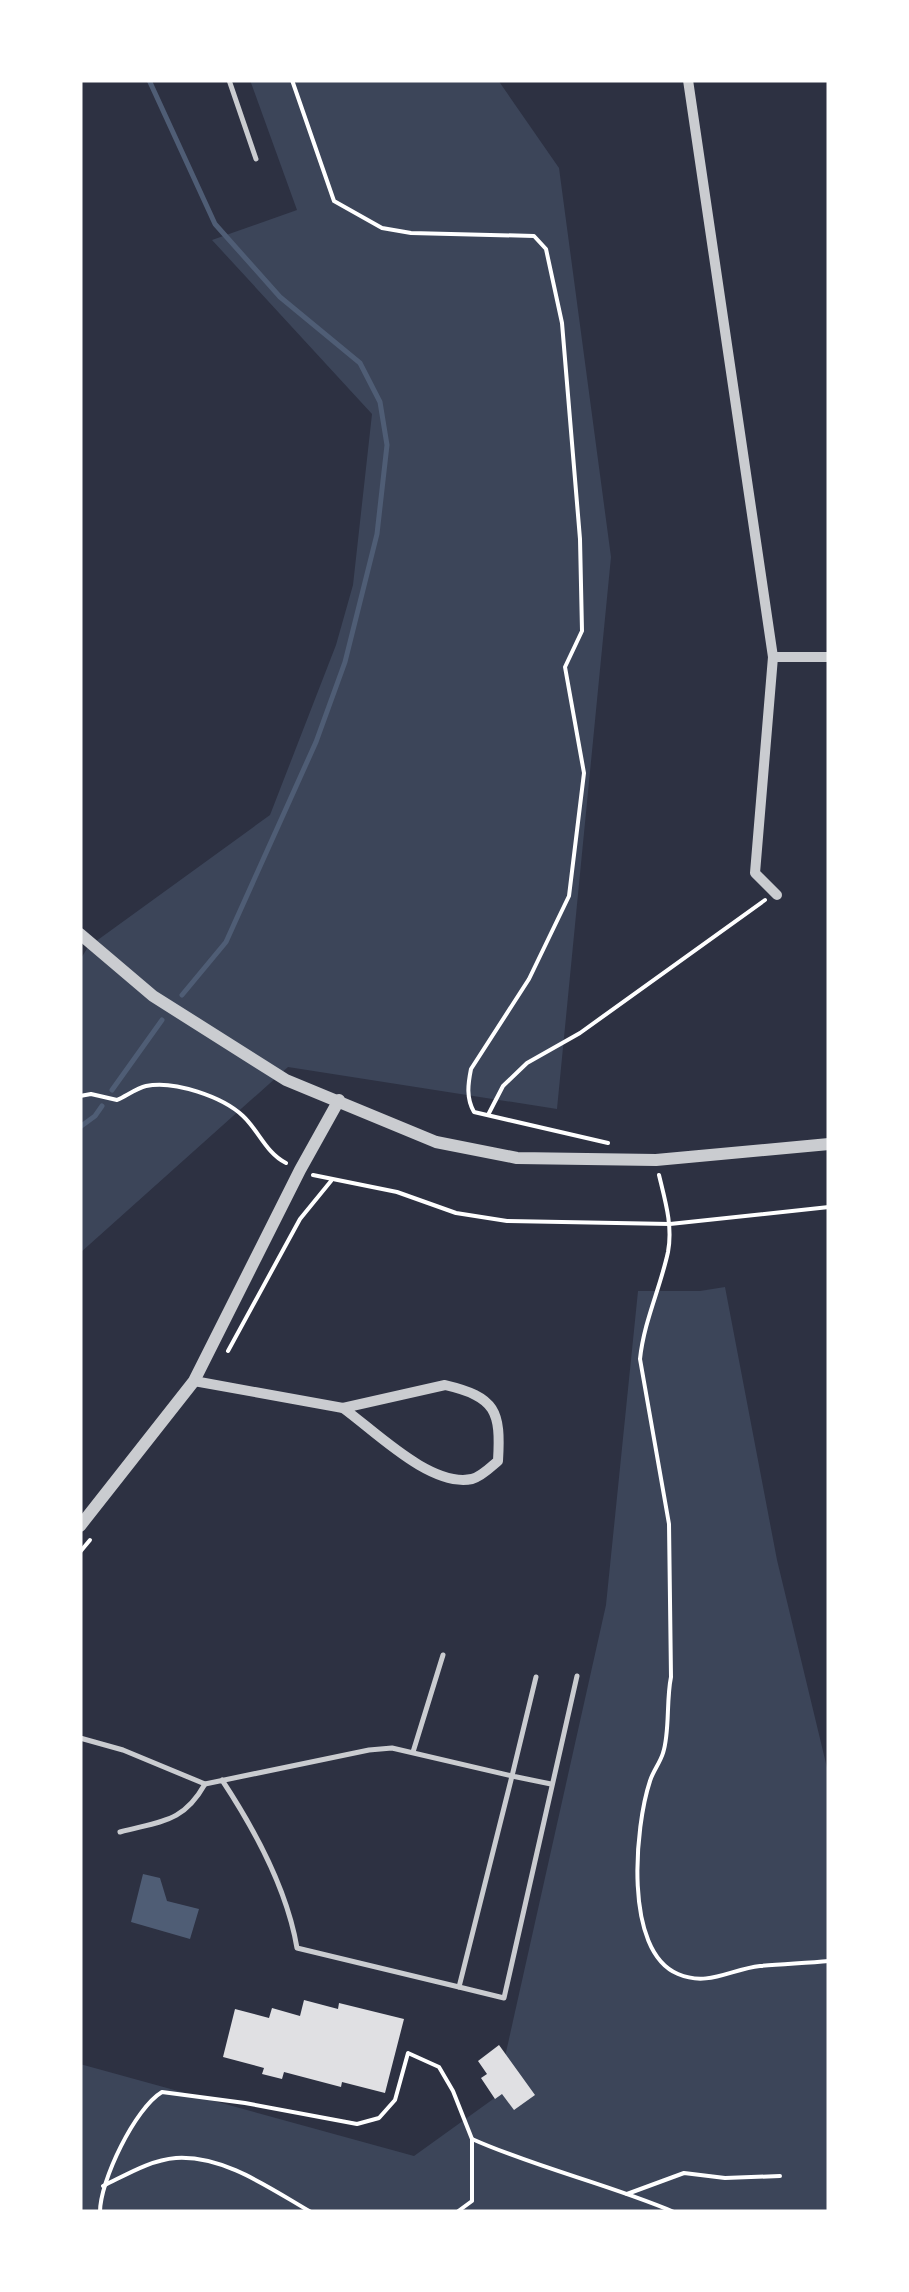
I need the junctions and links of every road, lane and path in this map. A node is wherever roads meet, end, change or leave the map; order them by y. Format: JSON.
{"nodes":[{"id":1,"x":229,"y":80,"type":"edge"},
{"id":2,"x":292,"y":80,"type":"edge"},
{"id":3,"x":688,"y":80,"type":"edge"},
{"id":4,"x":256,"y":158,"type":"dead end"},
{"id":5,"x":773,"y":656,"type":"junction"},
{"id":6,"x":829,"y":657,"type":"edge"},
{"id":7,"x":776,"y":896,"type":"joint"},
{"id":8,"x":80,"y":934,"type":"edge"},
{"id":9,"x":80,"y":1096,"type":"edge"},
{"id":10,"x":340,"y":1100,"type":"junction"},
{"id":11,"x":829,"y":1144,"type":"edge"},
{"id":12,"x":300,"y":1170,"type":"junction"},
{"id":13,"x":829,"y":1206,"type":"edge"},
{"id":14,"x":670,"y":1224,"type":"junction"},
{"id":15,"x":194,"y":1382,"type":"junction"},
{"id":16,"x":344,"y":1408,"type":"junction"},
{"id":17,"x":80,"y":1526,"type":"edge"},
{"id":18,"x":443,"y":1655,"type":"dead end"},
{"id":19,"x":536,"y":1676,"type":"dead end"},
{"id":20,"x":577,"y":1676,"type":"dead end"},
{"id":21,"x":80,"y":1738,"type":"edge"},
{"id":22,"x":413,"y":1752,"type":"junction"},
{"id":23,"x":512,"y":1776,"type":"junction"},
{"id":24,"x":222,"y":1780,"type":"junction"},
{"id":25,"x":205,"y":1784,"type":"junction"},
{"id":26,"x":552,"y":1784,"type":"junction"},
{"id":27,"x":120,"y":1832,"type":"dead end"},
{"id":28,"x":829,"y":1960,"type":"edge"},
{"id":29,"x":459,"y":1986,"type":"junction"},
{"id":30,"x":472,"y":2139,"type":"junction"},
{"id":31,"x":780,"y":2176,"type":"dead end"},
{"id":32,"x":103,"y":2186,"type":"junction"},
{"id":33,"x":627,"y":2194,"type":"junction"},
{"id":34,"x":463,"y":2211,"type":"edge"},
{"id":35,"x":100,"y":2212,"type":"edge"},
{"id":36,"x":311,"y":2212,"type":"edge"},
{"id":37,"x":674,"y":2212,"type":"edge"}],
"edges":[{"from":1,"to":4,"type":"lane"},
{"from":2,"to":7,"type":"path"},
{"from":3,"to":5,"type":"street"},
{"from":5,"to":6,"type":"street"},
{"from":5,"to":7,"type":"street"},
{"from":8,"to":10,"type":"street"},
{"from":9,"to":12,"type":"path"},
{"from":10,"to":11,"type":"street"},
{"from":10,"to":12,"type":"street"},
{"from":12,"to":14,"type":"path"},
{"from":12,"to":15,"type":"street"},
{"from":13,"to":14,"type":"path"},
{"from":14,"to":28,"type":"path"},
{"from":15,"to":16,"type":"street"},
{"from":15,"to":17,"type":"street"},
{"from":16,"to":16,"type":"street"},
{"from":18,"to":22,"type":"lane"},
{"from":19,"to":23,"type":"lane"},
{"from":20,"to":26,"type":"lane"},
{"from":21,"to":25,"type":"lane"},
{"from":22,"to":23,"type":"lane"},
{"from":22,"to":24,"type":"lane"},
{"from":23,"to":26,"type":"lane"},
{"from":23,"to":29,"type":"lane"},
{"from":24,"to":25,"type":"lane"},
{"from":24,"to":29,"type":"lane"},
{"from":25,"to":27,"type":"lane"},
{"from":26,"to":29,"type":"lane"},
{"from":30,"to":32,"type":"path"},
{"from":30,"to":33,"type":"path"},
{"from":30,"to":34,"type":"path"},
{"from":31,"to":33,"type":"path"},
{"from":32,"to":35,"type":"path"},
{"from":32,"to":36,"type":"path"},
{"from":33,"to":37,"type":"path"}]}
